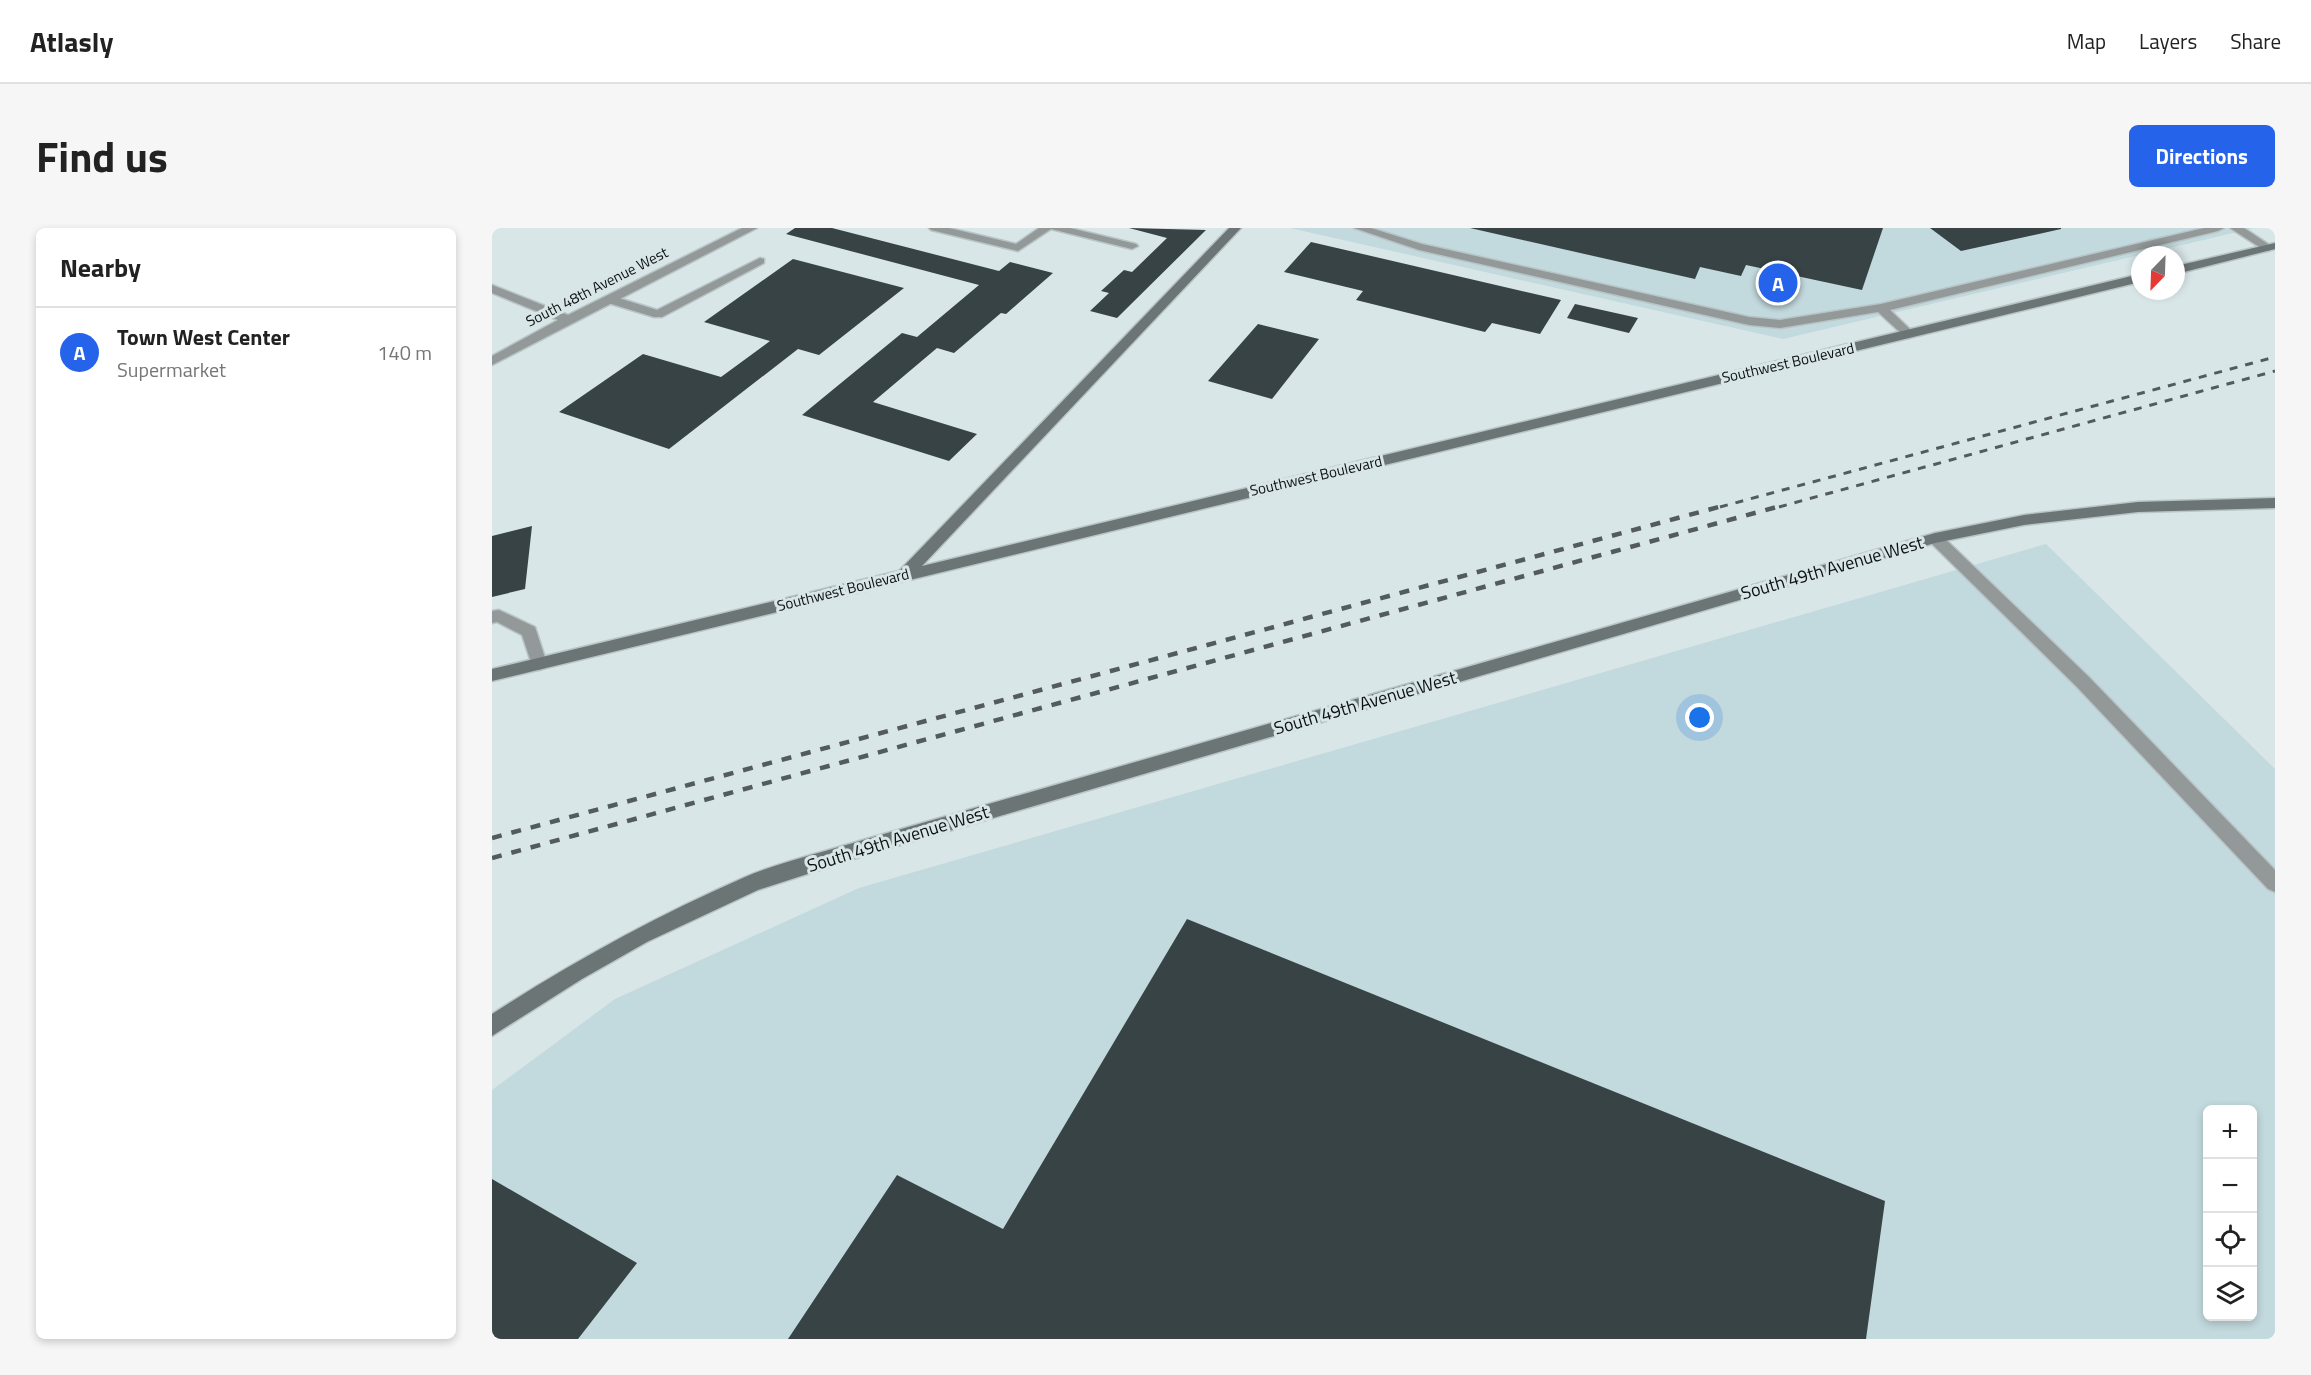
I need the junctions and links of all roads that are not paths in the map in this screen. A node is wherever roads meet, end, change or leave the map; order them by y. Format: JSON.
{"nodes":[{"id":1,"x":751,"y":228,"type":"edge"},
{"id":2,"x":935,"y":228,"type":"edge"},
{"id":3,"x":1046,"y":228,"type":"edge"},
{"id":4,"x":1056,"y":228,"type":"edge"},
{"id":5,"x":1235,"y":228,"type":"edge"},
{"id":6,"x":1360,"y":228,"type":"edge"},
{"id":7,"x":2218,"y":228,"type":"edge"},
{"id":8,"x":2236,"y":228,"type":"edge"},
{"id":9,"x":1132,"y":246,"type":"dead end"},
{"id":10,"x":2271,"y":247,"type":"edge"},
{"id":11,"x":760,"y":261,"type":"dead end"},
{"id":12,"x":2185,"y":268,"type":"edge"},
{"id":13,"x":2131,"y":280,"type":"edge"},
{"id":14,"x":492,"y":289,"type":"edge"},
{"id":15,"x":609,"y":299,"type":"junction"},
{"id":16,"x":1881,"y":308,"type":"junction"},
{"id":17,"x":568,"y":320,"type":"junction"},
{"id":18,"x":1909,"y":334,"type":"junction"},
{"id":19,"x":492,"y":361,"type":"edge"},
{"id":20,"x":2275,"y":503,"type":"edge"},
{"id":21,"x":1935,"y":538,"type":"junction"},
{"id":22,"x":904,"y":575,"type":"junction"},
{"id":23,"x":492,"y":617,"type":"edge"},
{"id":24,"x":539,"y":664,"type":"junction"},
{"id":25,"x":492,"y":675,"type":"edge"},
{"id":26,"x":2275,"y":883,"type":"edge"},
{"id":27,"x":492,"y":1026,"type":"edge"}],
"edges":[{"from":1,"to":15,"type":"street","name":"South 48th Avenue West"},
{"from":2,"to":3,"type":"street"},
{"from":4,"to":9,"type":"street"},
{"from":5,"to":22,"type":"street"},
{"from":6,"to":16,"type":"street"},
{"from":7,"to":16,"type":"street"},
{"from":8,"to":10,"type":"street"},
{"from":10,"to":12,"type":"street"},
{"from":11,"to":15,"type":"street"},
{"from":13,"to":18,"type":"street","name":"Southwest Boulevard"},
{"from":14,"to":17,"type":"street"},
{"from":15,"to":17,"type":"street","name":"South 48th Avenue West"},
{"from":16,"to":18,"type":"street"},
{"from":17,"to":19,"type":"street","name":"South 48th Avenue West"},
{"from":18,"to":22,"type":"street","name":"Southwest Boulevard"},
{"from":20,"to":21,"type":"street","name":"South 49th Avenue West"},
{"from":21,"to":26,"type":"street"},
{"from":21,"to":27,"type":"street","name":"South 49th Avenue West"},
{"from":22,"to":24,"type":"street","name":"Southwest Boulevard"},
{"from":23,"to":24,"type":"street"},
{"from":24,"to":25,"type":"street","name":"Southwest Boulevard"}]}
